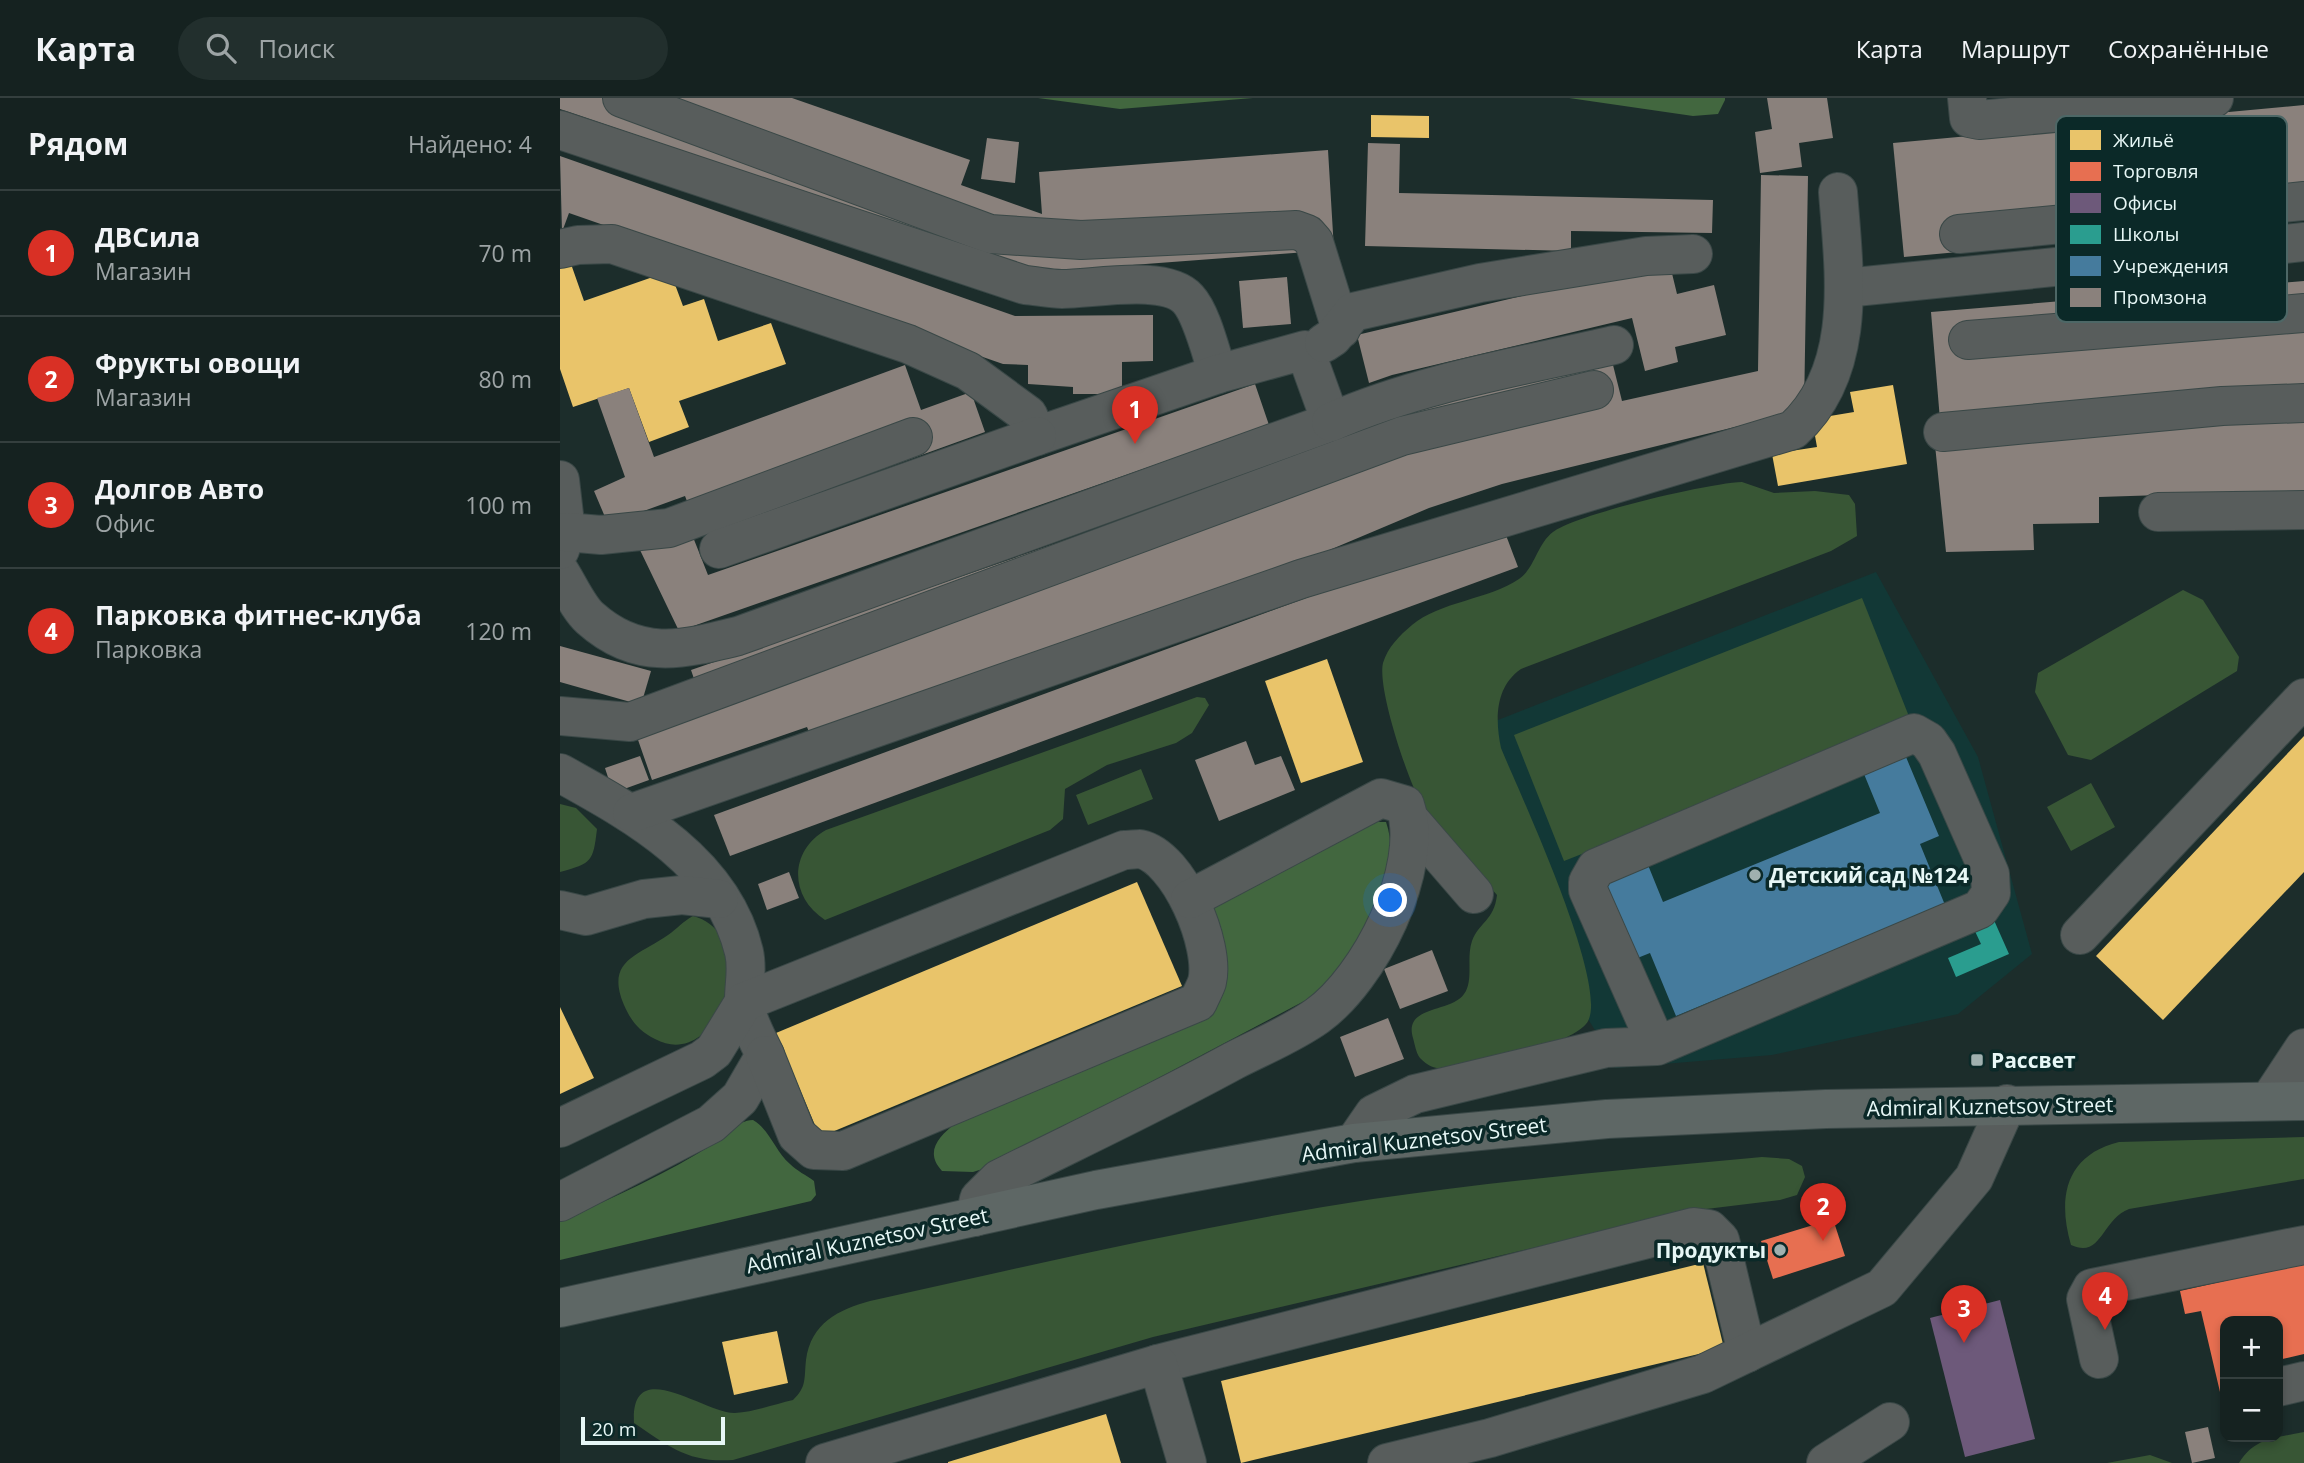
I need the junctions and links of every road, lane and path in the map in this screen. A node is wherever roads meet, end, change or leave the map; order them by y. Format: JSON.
{"nodes":[{"id":1,"x":622,"y":98,"type":"edge"},
{"id":2,"x":1967,"y":98,"type":"edge"},
{"id":3,"x":2214,"y":98,"type":"edge"},
{"id":4,"x":560,"y":130,"type":"edge"},
{"id":5,"x":1838,"y":192,"type":"dead end"},
{"id":6,"x":2056,"y":225,"type":"edge"},
{"id":7,"x":1959,"y":234,"type":"dead end"},
{"id":8,"x":560,"y":249,"type":"edge"},
{"id":9,"x":1693,"y":254,"type":"dead end"},
{"id":10,"x":2056,"y":267,"type":"edge"},
{"id":11,"x":1845,"y":288,"type":"junction"},
{"id":12,"x":2192,"y":322,"type":"edge"},
{"id":13,"x":1340,"y":329,"type":"junction"},
{"id":14,"x":1968,"y":340,"type":"dead end"},
{"id":15,"x":1614,"y":345,"type":"dead end"},
{"id":16,"x":1305,"y":350,"type":"junction"},
{"id":17,"x":1218,"y":373,"type":"junction"},
{"id":18,"x":1594,"y":390,"type":"dead end"},
{"id":19,"x":2304,"y":403,"type":"edge"},
{"id":20,"x":1331,"y":422,"type":"junction"},
{"id":21,"x":1943,"y":432,"type":"dead end"},
{"id":22,"x":1037,"y":436,"type":"junction"},
{"id":23,"x":913,"y":437,"type":"dead end"},
{"id":24,"x":560,"y":480,"type":"edge"},
{"id":25,"x":2304,"y":510,"type":"edge"},
{"id":26,"x":2158,"y":512,"type":"dead end"},
{"id":27,"x":563,"y":541,"type":"edge"},
{"id":28,"x":719,"y":549,"type":"dead end"},
{"id":29,"x":560,"y":572,"type":"edge"},
{"id":30,"x":2304,"y":698,"type":"edge"},
{"id":31,"x":560,"y":716,"type":"edge"},
{"id":32,"x":560,"y":773,"type":"edge"},
{"id":33,"x":632,"y":813,"type":"junction"},
{"id":34,"x":1410,"y":820,"type":"junction"},
{"id":35,"x":1474,"y":894,"type":"dead end"},
{"id":36,"x":719,"y":899,"type":"junction"},
{"id":37,"x":1190,"y":899,"type":"junction"},
{"id":38,"x":560,"y":909,"type":"edge"},
{"id":39,"x":2080,"y":935,"type":"dead end"},
{"id":40,"x":744,"y":1002,"type":"junction"},
{"id":41,"x":1657,"y":1046,"type":"junction"},
{"id":42,"x":2304,"y":1048,"type":"edge"},
{"id":43,"x":765,"y":1055,"type":"junction"},
{"id":44,"x":2286,"y":1101,"type":"edge"},
{"id":45,"x":2007,"y":1104,"type":"junction"},
{"id":46,"x":560,"y":1128,"type":"edge"},
{"id":47,"x":1354,"y":1143,"type":"junction"},
{"id":48,"x":560,"y":1202,"type":"edge"},
{"id":49,"x":975,"y":1217,"type":"junction"},
{"id":50,"x":2304,"y":1245,"type":"edge"},
{"id":51,"x":560,"y":1308,"type":"edge"},
{"id":52,"x":1747,"y":1353,"type":"junction"},
{"id":53,"x":2099,"y":1359,"type":"dead end"},
{"id":54,"x":1158,"y":1364,"type":"junction"},
{"id":55,"x":2304,"y":1381,"type":"edge"},
{"id":56,"x":2283,"y":1386,"type":"edge"},
{"id":57,"x":1889,"y":1422,"type":"dead end"},
{"id":58,"x":825,"y":1463,"type":"edge"},
{"id":59,"x":1187,"y":1463,"type":"edge"},
{"id":60,"x":1387,"y":1463,"type":"edge"},
{"id":61,"x":1826,"y":1463,"type":"edge"}],
"edges":[{"from":1,"to":13,"type":"lane"},
{"from":2,"to":3,"type":"lane"},
{"from":4,"to":17,"type":"lane"},
{"from":5,"to":11,"type":"lane"},
{"from":6,"to":7,"type":"lane"},
{"from":8,"to":22,"type":"lane"},
{"from":9,"to":13,"type":"lane"},
{"from":10,"to":11,"type":"lane"},
{"from":11,"to":33,"type":"lane"},
{"from":12,"to":14,"type":"lane"},
{"from":13,"to":16,"type":"lane"},
{"from":15,"to":20,"type":"lane"},
{"from":16,"to":17,"type":"lane"},
{"from":16,"to":20,"type":"lane"},
{"from":17,"to":22,"type":"lane"},
{"from":18,"to":31,"type":"lane"},
{"from":19,"to":21,"type":"lane"},
{"from":20,"to":29,"type":"lane"},
{"from":22,"to":28,"type":"lane"},
{"from":23,"to":27,"type":"lane"},
{"from":24,"to":27,"type":"lane"},
{"from":25,"to":26,"type":"lane"},
{"from":30,"to":39,"type":"lane"},
{"from":32,"to":33,"type":"lane"},
{"from":33,"to":36,"type":"lane"},
{"from":34,"to":35,"type":"lane"},
{"from":34,"to":37,"type":"lane"},
{"from":34,"to":49,"type":"lane"},
{"from":36,"to":38,"type":"lane"},
{"from":36,"to":40,"type":"lane"},
{"from":37,"to":40,"type":"lane"},
{"from":37,"to":43,"type":"lane"},
{"from":40,"to":43,"type":"lane"},
{"from":40,"to":46,"type":"lane"},
{"from":41,"to":41,"type":"lane"},
{"from":41,"to":47,"type":"lane"},
{"from":42,"to":44,"type":"lane"},
{"from":43,"to":48,"type":"lane"},
{"from":44,"to":45,"type":"main road","name":"Admiral Kuznetsov Street"},
{"from":45,"to":47,"type":"main road","name":"Admiral Kuznetsov Street"},
{"from":45,"to":52,"type":"lane"},
{"from":47,"to":49,"type":"main road","name":"Admiral Kuznetsov Street"},
{"from":49,"to":51,"type":"main road","name":"Admiral Kuznetsov Street"},
{"from":50,"to":53,"type":"lane"},
{"from":52,"to":54,"type":"lane"},
{"from":52,"to":60,"type":"lane"},
{"from":54,"to":58,"type":"lane"},
{"from":54,"to":59,"type":"lane"},
{"from":55,"to":56,"type":"lane"},
{"from":57,"to":61,"type":"lane"}]}
